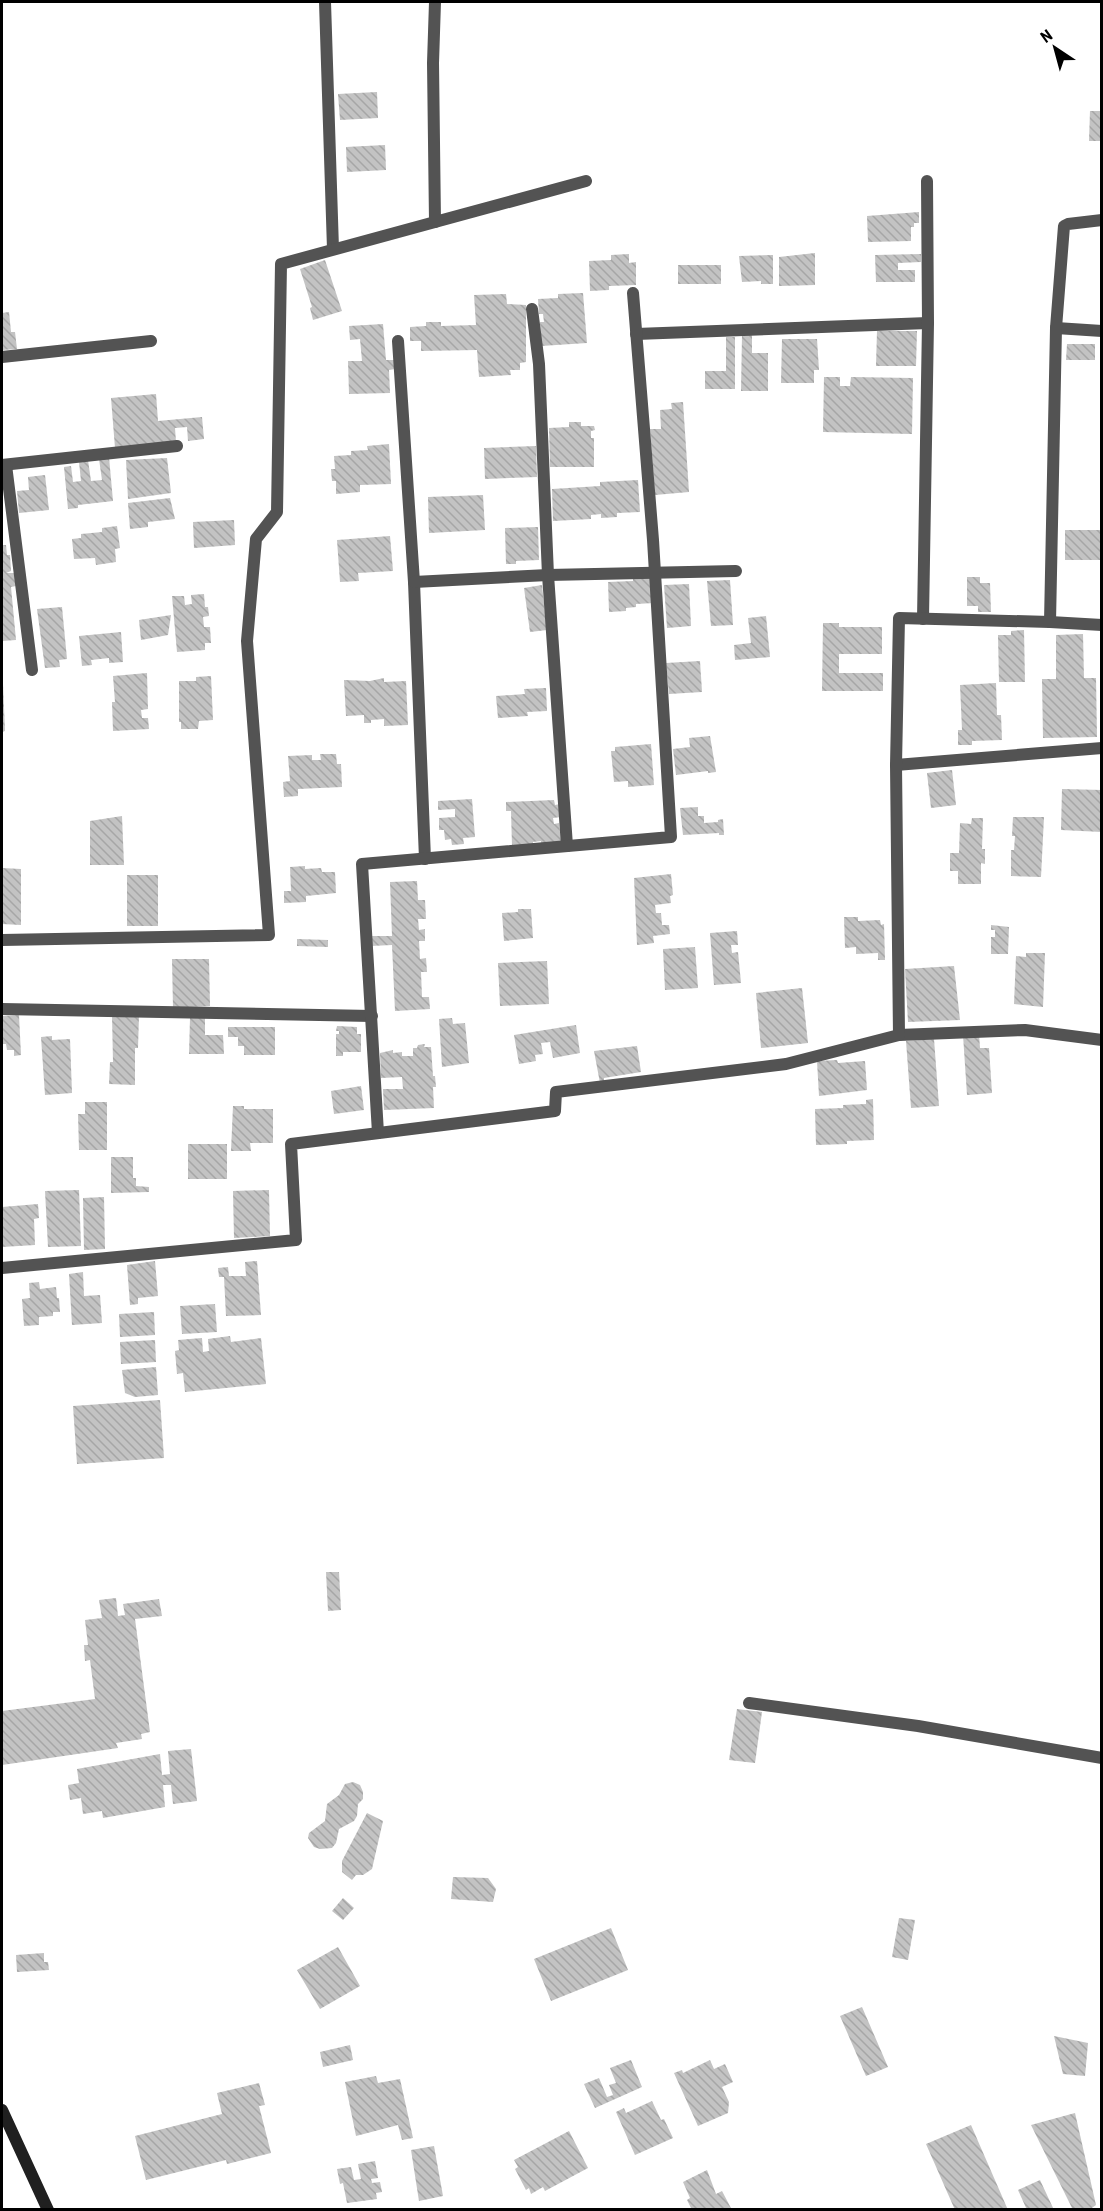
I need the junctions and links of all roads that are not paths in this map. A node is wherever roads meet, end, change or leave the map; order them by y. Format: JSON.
{"nodes":[{"id":1,"x":325,"y":2,"type":"edge"},
{"id":2,"x":435,"y":2,"type":"edge"},
{"id":3,"x":586,"y":181,"type":"dead end"},
{"id":4,"x":927,"y":181,"type":"dead end"},
{"id":5,"x":1101,"y":220,"type":"edge"},
{"id":6,"x":435,"y":222,"type":"junction"},
{"id":7,"x":333,"y":249,"type":"junction"},
{"id":8,"x":633,"y":293,"type":"dead end"},
{"id":9,"x":532,"y":309,"type":"dead end"},
{"id":10,"x":928,"y":323,"type":"junction"},
{"id":11,"x":1056,"y":328,"type":"junction"},
{"id":12,"x":1101,"y":331,"type":"edge"},
{"id":13,"x":636,"y":334,"type":"junction"},
{"id":14,"x":151,"y":341,"type":"dead end"},
{"id":15,"x":398,"y":341,"type":"dead end"},
{"id":16,"x":2,"y":357,"type":"edge"},
{"id":17,"x":177,"y":446,"type":"dead end"},
{"id":18,"x":4,"y":465,"type":"edge"},
{"id":19,"x":736,"y":572,"type":"dead end"},
{"id":20,"x":655,"y":573,"type":"junction"},
{"id":21,"x":548,"y":575,"type":"junction"},
{"id":22,"x":414,"y":582,"type":"junction"},
{"id":23,"x":922,"y":619,"type":"junction"},
{"id":24,"x":1050,"y":622,"type":"junction"},
{"id":25,"x":1101,"y":625,"type":"edge"},
{"id":26,"x":32,"y":670,"type":"dead end"},
{"id":27,"x":1101,"y":748,"type":"edge"},
{"id":28,"x":896,"y":765,"type":"junction"},
{"id":29,"x":567,"y":846,"type":"junction"},
{"id":30,"x":425,"y":859,"type":"junction"},
{"id":31,"x":2,"y":940,"type":"edge"},
{"id":32,"x":2,"y":1009,"type":"edge"},
{"id":33,"x":372,"y":1016,"type":"junction"},
{"id":34,"x":899,"y":1035,"type":"junction"},
{"id":35,"x":1101,"y":1040,"type":"edge"},
{"id":36,"x":378,"y":1133,"type":"junction"},
{"id":37,"x":2,"y":1268,"type":"edge"},
{"id":38,"x":749,"y":1703,"type":"dead end"},
{"id":39,"x":1101,"y":1758,"type":"edge"},
{"id":40,"x":2,"y":2110,"type":"edge"},
{"id":41,"x":48,"y":2210,"type":"edge"}],
"edges":[{"from":1,"to":7,"type":"street"},
{"from":2,"to":6,"type":"street"},
{"from":3,"to":6,"type":"street"},
{"from":4,"to":10,"type":"street"},
{"from":5,"to":11,"type":"street"},
{"from":6,"to":7,"type":"street"},
{"from":7,"to":31,"type":"street"},
{"from":8,"to":13,"type":"street"},
{"from":9,"to":21,"type":"street"},
{"from":10,"to":13,"type":"street"},
{"from":10,"to":23,"type":"street"},
{"from":11,"to":12,"type":"street"},
{"from":11,"to":24,"type":"street"},
{"from":13,"to":20,"type":"street"},
{"from":14,"to":16,"type":"street"},
{"from":15,"to":22,"type":"street"},
{"from":17,"to":18,"type":"street"},
{"from":18,"to":26,"type":"street"},
{"from":19,"to":20,"type":"street"},
{"from":20,"to":21,"type":"street"},
{"from":20,"to":29,"type":"street"},
{"from":21,"to":22,"type":"street"},
{"from":21,"to":29,"type":"street"},
{"from":22,"to":30,"type":"street"},
{"from":23,"to":24,"type":"street"},
{"from":23,"to":28,"type":"street"},
{"from":24,"to":25,"type":"street"},
{"from":27,"to":28,"type":"street"},
{"from":28,"to":34,"type":"street"},
{"from":29,"to":30,"type":"street"},
{"from":30,"to":33,"type":"street"},
{"from":32,"to":33,"type":"street"},
{"from":33,"to":36,"type":"street"},
{"from":34,"to":35,"type":"street"},
{"from":34,"to":36,"type":"street"},
{"from":36,"to":37,"type":"street"},
{"from":38,"to":39,"type":"street"},
{"from":40,"to":41,"type":"main road"}]}
